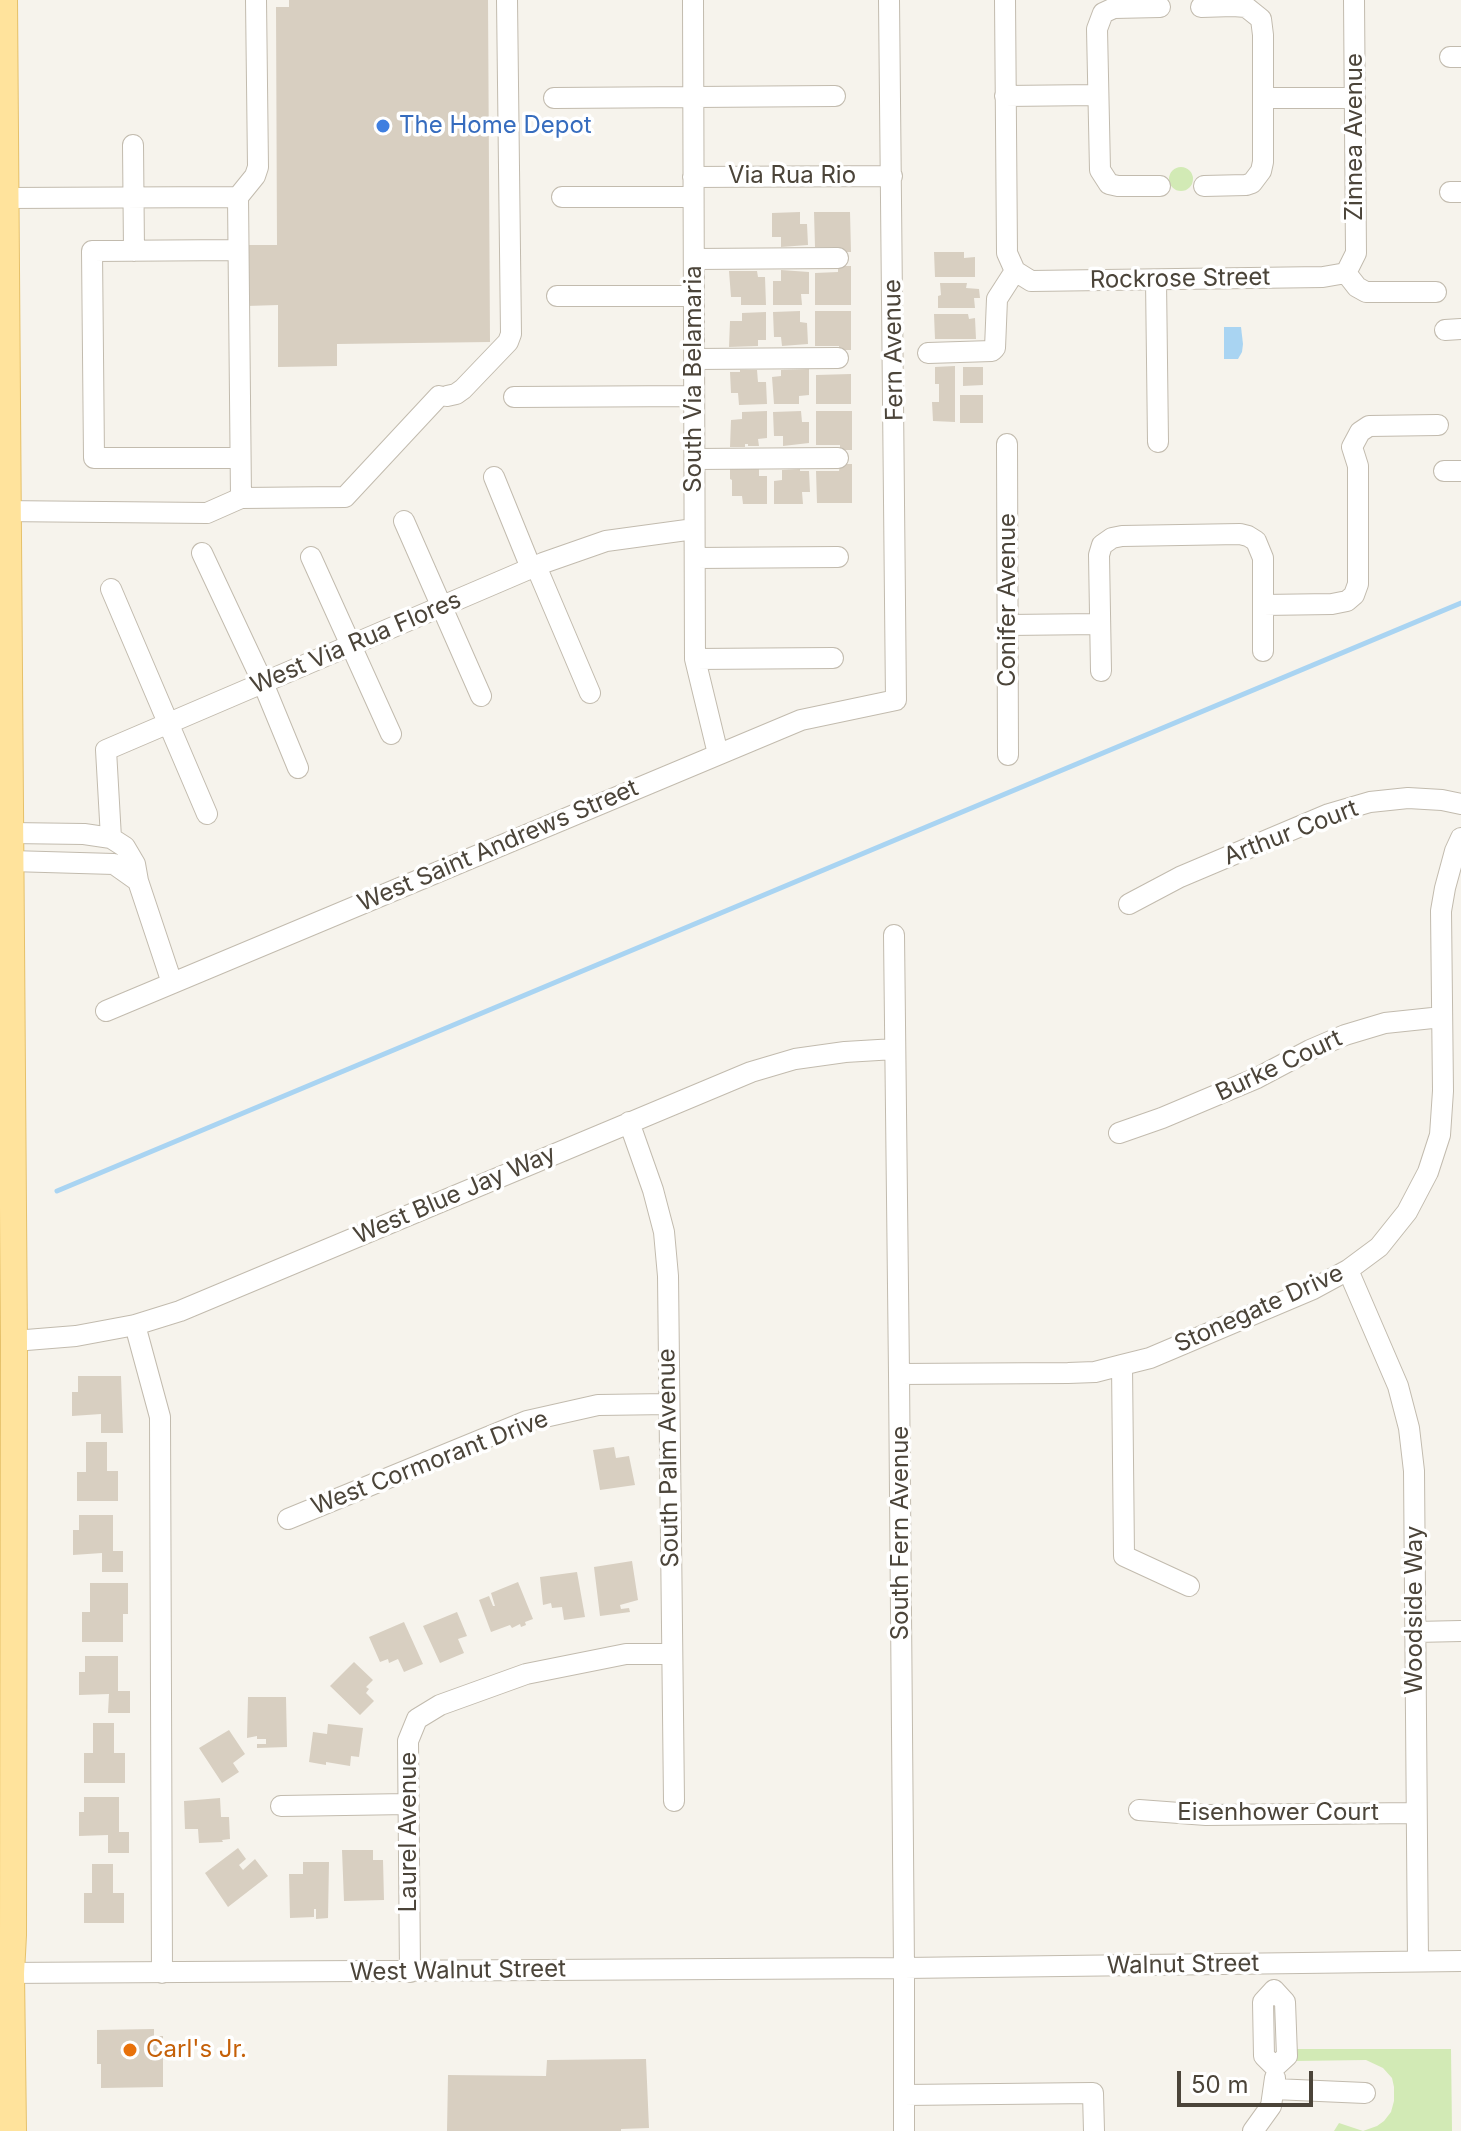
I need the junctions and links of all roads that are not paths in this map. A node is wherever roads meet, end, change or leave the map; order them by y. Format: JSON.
{"nodes":[{"id":1,"x":4,"y":0,"type":"edge"},
{"id":2,"x":256,"y":0,"type":"edge"},
{"id":3,"x":507,"y":0,"type":"edge"},
{"id":4,"x":693,"y":0,"type":"edge"},
{"id":5,"x":889,"y":0,"type":"edge"},
{"id":6,"x":1005,"y":0,"type":"edge"},
{"id":7,"x":1354,"y":0,"type":"edge"},
{"id":8,"x":1160,"y":7,"type":"dead end"},
{"id":9,"x":1201,"y":7,"type":"dead end"},
{"id":10,"x":1098,"y":95,"type":"junction"},
{"id":11,"x":835,"y":96,"type":"dead end"},
{"id":12,"x":1005,"y":96,"type":"junction"},
{"id":13,"x":693,"y":97,"type":"junction"},
{"id":14,"x":554,"y":98,"type":"dead end"},
{"id":15,"x":1263,"y":98,"type":"junction"},
{"id":16,"x":1355,"y":98,"type":"junction"},
{"id":17,"x":133,"y":145,"type":"dead end"},
{"id":18,"x":892,"y":176,"type":"junction"},
{"id":19,"x":1160,"y":186,"type":"dead end"},
{"id":20,"x":1204,"y":186,"type":"dead end"},
{"id":21,"x":693,"y":187,"type":"junction"},
{"id":22,"x":238,"y":197,"type":"junction"},
{"id":23,"x":562,"y":197,"type":"dead end"},
{"id":24,"x":5,"y":198,"type":"junction"},
{"id":25,"x":133,"y":198,"type":"junction"},
{"id":26,"x":238,"y":250,"type":"junction"},
{"id":27,"x":134,"y":251,"type":"junction"},
{"id":28,"x":838,"y":258,"type":"dead end"},
{"id":29,"x":694,"y":259,"type":"junction"},
{"id":30,"x":1015,"y":271,"type":"junction"},
{"id":31,"x":1346,"y":273,"type":"junction"},
{"id":32,"x":1156,"y":280,"type":"junction"},
{"id":33,"x":1436,"y":292,"type":"dead end"},
{"id":34,"x":557,"y":296,"type":"dead end"},
{"id":35,"x":694,"y":296,"type":"junction"},
{"id":36,"x":928,"y":353,"type":"dead end"},
{"id":37,"x":838,"y":358,"type":"dead end"},
{"id":38,"x":694,"y":359,"type":"junction"},
{"id":39,"x":694,"y":396,"type":"junction"},
{"id":40,"x":514,"y":397,"type":"dead end"},
{"id":41,"x":1438,"y":425,"type":"dead end"},
{"id":42,"x":1158,"y":442,"type":"dead end"},
{"id":43,"x":1007,"y":444,"type":"dead end"},
{"id":44,"x":240,"y":458,"type":"junction"},
{"id":45,"x":838,"y":458,"type":"dead end"},
{"id":46,"x":695,"y":459,"type":"junction"},
{"id":47,"x":494,"y":477,"type":"dead end"},
{"id":48,"x":241,"y":498,"type":"junction"},
{"id":49,"x":4,"y":510,"type":"edge"},
{"id":50,"x":404,"y":521,"type":"dead end"},
{"id":51,"x":694,"y":529,"type":"junction"},
{"id":52,"x":202,"y":553,"type":"dead end"},
{"id":53,"x":311,"y":557,"type":"dead end"},
{"id":54,"x":838,"y":557,"type":"dead end"},
{"id":55,"x":695,"y":558,"type":"junction"},
{"id":56,"x":534,"y":567,"type":"junction"},
{"id":57,"x":111,"y":589,"type":"dead end"},
{"id":58,"x":1263,"y":605,"type":"junction"},
{"id":59,"x":442,"y":607,"type":"junction"},
{"id":60,"x":1100,"y":624,"type":"junction"},
{"id":61,"x":1008,"y":625,"type":"junction"},
{"id":62,"x":351,"y":645,"type":"junction"},
{"id":63,"x":1263,"y":651,"type":"dead end"},
{"id":64,"x":833,"y":658,"type":"dead end"},
{"id":65,"x":695,"y":659,"type":"junction"},
{"id":66,"x":1101,"y":671,"type":"dead end"},
{"id":67,"x":263,"y":683,"type":"junction"},
{"id":68,"x":590,"y":693,"type":"dead end"},
{"id":69,"x":481,"y":696,"type":"dead end"},
{"id":70,"x":896,"y":700,"type":"joint"},
{"id":71,"x":170,"y":723,"type":"junction"},
{"id":72,"x":391,"y":734,"type":"dead end"},
{"id":73,"x":718,"y":754,"type":"junction"},
{"id":74,"x":1008,"y":755,"type":"dead end"},
{"id":75,"x":298,"y":768,"type":"dead end"},
{"id":76,"x":1461,"y":804,"type":"edge"},
{"id":77,"x":207,"y":814,"type":"dead end"},
{"id":78,"x":11,"y":833,"type":"junction"},
{"id":79,"x":111,"y":838,"type":"junction"},
{"id":80,"x":1461,"y":838,"type":"edge"},
{"id":81,"x":11,"y":861,"type":"junction"},
{"id":82,"x":138,"y":881,"type":"junction"},
{"id":83,"x":1129,"y":904,"type":"dead end"},
{"id":84,"x":894,"y":935,"type":"dead end"},
{"id":85,"x":172,"y":983,"type":"junction"},
{"id":86,"x":106,"y":1011,"type":"dead end"},
{"id":87,"x":1442,"y":1017,"type":"junction"},
{"id":88,"x":895,"y":1049,"type":"junction"},
{"id":89,"x":629,"y":1122,"type":"junction"},
{"id":90,"x":1119,"y":1133,"type":"dead end"},
{"id":91,"x":1348,"y":1270,"type":"junction"},
{"id":92,"x":135,"y":1325,"type":"junction"},
{"id":93,"x":14,"y":1341,"type":"junction"},
{"id":94,"x":1122,"y":1365,"type":"junction"},
{"id":95,"x":899,"y":1374,"type":"junction"},
{"id":96,"x":669,"y":1404,"type":"junction"},
{"id":97,"x":288,"y":1519,"type":"dead end"},
{"id":98,"x":1189,"y":1586,"type":"dead end"},
{"id":99,"x":1461,"y":1631,"type":"edge"},
{"id":100,"x":1415,"y":1632,"type":"junction"},
{"id":101,"x":672,"y":1654,"type":"junction"},
{"id":102,"x":674,"y":1801,"type":"dead end"},
{"id":103,"x":408,"y":1804,"type":"junction"},
{"id":104,"x":281,"y":1806,"type":"dead end"},
{"id":105,"x":1139,"y":1810,"type":"dead end"},
{"id":106,"x":1416,"y":1813,"type":"junction"},
{"id":107,"x":1418,"y":1961,"type":"junction"},
{"id":108,"x":1461,"y":1961,"type":"edge"},
{"id":109,"x":1275,"y":1964,"type":"junction"},
{"id":110,"x":904,"y":1968,"type":"junction"},
{"id":111,"x":410,"y":1972,"type":"junction"},
{"id":112,"x":6,"y":1973,"type":"edge"},
{"id":113,"x":162,"y":1973,"type":"junction"},
{"id":114,"x":1274,"y":2089,"type":"junction"},
{"id":115,"x":1365,"y":2093,"type":"dead end"},
{"id":116,"x":904,"y":2095,"type":"junction"},
{"id":117,"x":13,"y":2131,"type":"edge"},
{"id":118,"x":904,"y":2131,"type":"edge"},
{"id":119,"x":1094,"y":2131,"type":"edge"},
{"id":120,"x":1253,"y":2131,"type":"edge"}],
"edges":[{"from":1,"to":24,"type":"main road"},
{"from":2,"to":22,"type":"street"},
{"from":3,"to":48,"type":"street"},
{"from":4,"to":13,"type":"street","name":"South Via Belamaria"},
{"from":5,"to":18,"type":"street","name":"Fern Avenue"},
{"from":6,"to":12,"type":"street"},
{"from":7,"to":16,"type":"street","name":"Zinnea Avenue"},
{"from":8,"to":10,"type":"street"},
{"from":9,"to":15,"type":"street"},
{"from":10,"to":12,"type":"street"},
{"from":10,"to":19,"type":"street"},
{"from":11,"to":13,"type":"street"},
{"from":12,"to":30,"type":"street"},
{"from":13,"to":14,"type":"street"},
{"from":13,"to":21,"type":"street","name":"South Via Belamaria"},
{"from":15,"to":16,"type":"street"},
{"from":15,"to":20,"type":"street"},
{"from":16,"to":31,"type":"street","name":"Zinnea Avenue"},
{"from":17,"to":25,"type":"street"},
{"from":18,"to":21,"type":"street","name":"Via Rua Rio"},
{"from":18,"to":70,"type":"street","name":"Fern Avenue"},
{"from":21,"to":23,"type":"street","name":"Via Rua Rio"},
{"from":21,"to":29,"type":"street","name":"South Via Belamaria"},
{"from":22,"to":25,"type":"street"},
{"from":22,"to":26,"type":"street"},
{"from":24,"to":25,"type":"street"},
{"from":24,"to":49,"type":"main road"},
{"from":25,"to":27,"type":"street"},
{"from":26,"to":27,"type":"street"},
{"from":26,"to":44,"type":"street"},
{"from":27,"to":44,"type":"street"},
{"from":28,"to":29,"type":"street"},
{"from":29,"to":35,"type":"street","name":"South Via Belamaria"},
{"from":30,"to":32,"type":"street","name":"Rockrose Street"},
{"from":30,"to":36,"type":"street"},
{"from":31,"to":32,"type":"street","name":"Rockrose Street"},
{"from":31,"to":33,"type":"street"},
{"from":32,"to":42,"type":"street"},
{"from":34,"to":35,"type":"street"},
{"from":35,"to":38,"type":"street","name":"South Via Belamaria"},
{"from":37,"to":38,"type":"street"},
{"from":38,"to":39,"type":"street","name":"South Via Belamaria"},
{"from":39,"to":40,"type":"street"},
{"from":39,"to":46,"type":"street","name":"South Via Belamaria"},
{"from":41,"to":58,"type":"street"},
{"from":43,"to":61,"type":"street","name":"Conifer Avenue"},
{"from":44,"to":48,"type":"street"},
{"from":45,"to":46,"type":"street"},
{"from":46,"to":51,"type":"street","name":"South Via Belamaria"},
{"from":47,"to":56,"type":"street"},
{"from":48,"to":49,"type":"street"},
{"from":49,"to":78,"type":"main road"},
{"from":50,"to":59,"type":"street"},
{"from":51,"to":55,"type":"street","name":"South Via Belamaria"},
{"from":51,"to":56,"type":"street","name":"West Via Rua Flores"},
{"from":52,"to":67,"type":"street"},
{"from":53,"to":62,"type":"street"},
{"from":54,"to":55,"type":"street"},
{"from":55,"to":65,"type":"street","name":"South Via Belamaria"},
{"from":56,"to":59,"type":"street","name":"West Via Rua Flores"},
{"from":56,"to":68,"type":"street"},
{"from":57,"to":71,"type":"street"},
{"from":58,"to":60,"type":"street"},
{"from":58,"to":63,"type":"street"},
{"from":59,"to":62,"type":"street","name":"West Via Rua Flores"},
{"from":59,"to":69,"type":"street"},
{"from":60,"to":61,"type":"street"},
{"from":60,"to":66,"type":"street"},
{"from":61,"to":74,"type":"street","name":"Conifer Avenue"},
{"from":62,"to":67,"type":"street","name":"West Via Rua Flores"},
{"from":62,"to":72,"type":"street"},
{"from":64,"to":65,"type":"street"},
{"from":65,"to":73,"type":"street","name":"South Via Belamaria"},
{"from":67,"to":71,"type":"street","name":"West Via Rua Flores"},
{"from":67,"to":75,"type":"street"},
{"from":70,"to":73,"type":"street","name":"West Saint Andrews Street"},
{"from":71,"to":77,"type":"street"},
{"from":71,"to":79,"type":"street","name":"West Via Rua Flores"},
{"from":73,"to":85,"type":"street","name":"West Saint Andrews Street"},
{"from":76,"to":83,"type":"street","name":"Arthur Court"},
{"from":78,"to":79,"type":"street"},
{"from":78,"to":81,"type":"main road"},
{"from":79,"to":82,"type":"street"},
{"from":80,"to":87,"type":"street","name":"Stonegate Drive"},
{"from":81,"to":82,"type":"street"},
{"from":81,"to":93,"type":"main road"},
{"from":82,"to":85,"type":"street"},
{"from":84,"to":88,"type":"street","name":"South Fern Avenue"},
{"from":85,"to":86,"type":"street","name":"West Saint Andrews Street"},
{"from":87,"to":90,"type":"street","name":"Burke Court"},
{"from":87,"to":91,"type":"street","name":"Stonegate Drive"},
{"from":88,"to":89,"type":"street","name":"West Blue Jay Way"},
{"from":88,"to":95,"type":"street","name":"South Fern Avenue"},
{"from":89,"to":92,"type":"street","name":"West Blue Jay Way"},
{"from":89,"to":96,"type":"street","name":"South Palm Avenue"},
{"from":91,"to":94,"type":"street","name":"Stonegate Drive"},
{"from":91,"to":100,"type":"street","name":"Woodside Way"},
{"from":92,"to":93,"type":"street","name":"West Blue Jay Way"},
{"from":92,"to":113,"type":"street"},
{"from":93,"to":112,"type":"main road"},
{"from":94,"to":95,"type":"street","name":"Stonegate Drive"},
{"from":94,"to":98,"type":"street"},
{"from":95,"to":110,"type":"street","name":"South Fern Avenue"},
{"from":96,"to":97,"type":"street","name":"West Cormorant Drive"},
{"from":96,"to":101,"type":"street","name":"South Palm Avenue"},
{"from":99,"to":100,"type":"street"},
{"from":100,"to":106,"type":"street","name":"Woodside Way"},
{"from":101,"to":102,"type":"street","name":"South Palm Avenue"},
{"from":101,"to":103,"type":"street","name":"Laurel Avenue"},
{"from":103,"to":104,"type":"street"},
{"from":103,"to":111,"type":"street","name":"Laurel Avenue"},
{"from":105,"to":106,"type":"street","name":"Eisenhower Court"},
{"from":106,"to":107,"type":"street","name":"Woodside Way"},
{"from":107,"to":108,"type":"street","name":"Walnut Street"},
{"from":107,"to":109,"type":"street","name":"Walnut Street"},
{"from":109,"to":110,"type":"street","name":"Walnut Street"},
{"from":109,"to":114,"type":"street"},
{"from":110,"to":111,"type":"street","name":"West Walnut Street"},
{"from":110,"to":116,"type":"street","name":"South Fern Avenue"},
{"from":111,"to":113,"type":"street","name":"West Walnut Street"},
{"from":112,"to":113,"type":"street","name":"West Walnut Street"},
{"from":112,"to":117,"type":"main road"},
{"from":114,"to":115,"type":"street"},
{"from":114,"to":120,"type":"street"},
{"from":116,"to":118,"type":"street","name":"South Fern Avenue"},
{"from":116,"to":119,"type":"street"}]}
